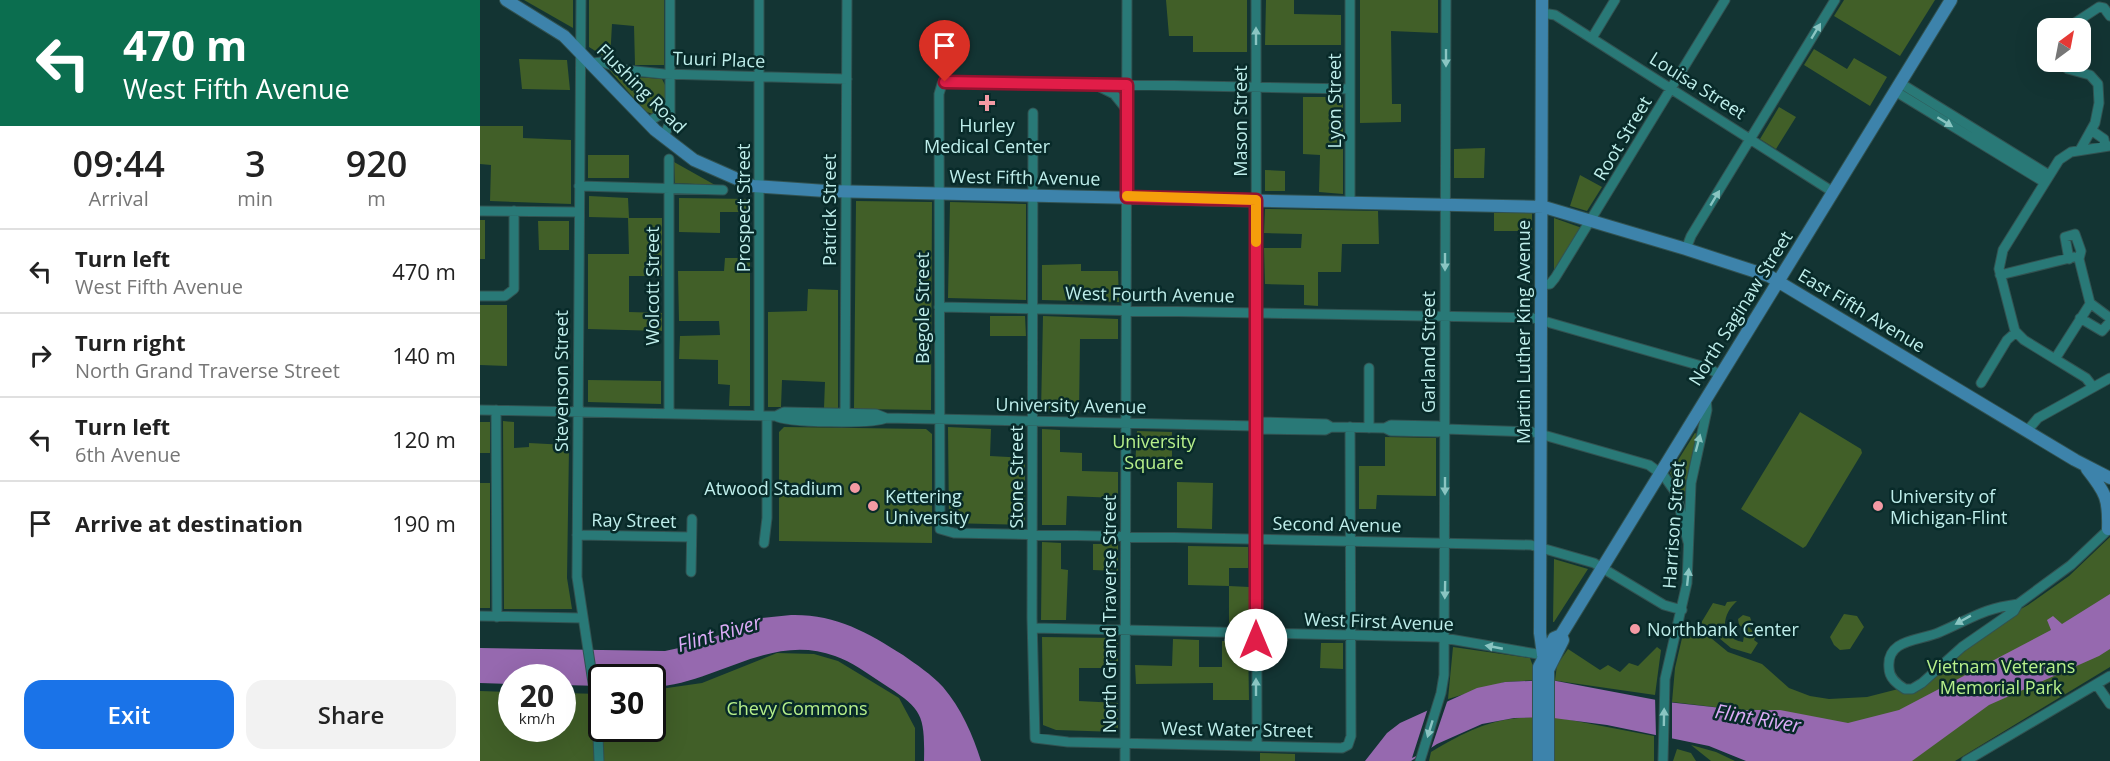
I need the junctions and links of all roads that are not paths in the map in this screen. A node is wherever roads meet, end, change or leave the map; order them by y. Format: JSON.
{"nodes":[{"id":1,"x":506,"y":0,"type":"edge"},
{"id":2,"x":581,"y":0,"type":"edge"},
{"id":3,"x":670,"y":0,"type":"edge"},
{"id":4,"x":759,"y":0,"type":"edge"},
{"id":5,"x":847,"y":0,"type":"edge"},
{"id":6,"x":1127,"y":0,"type":"edge"},
{"id":7,"x":1256,"y":0,"type":"edge"},
{"id":8,"x":1350,"y":0,"type":"edge"},
{"id":9,"x":1446,"y":0,"type":"edge"},
{"id":10,"x":1615,"y":0,"type":"edge"},
{"id":11,"x":1725,"y":0,"type":"edge"},
{"id":12,"x":1835,"y":0,"type":"edge"},
{"id":13,"x":1951,"y":0,"type":"edge"},
{"id":14,"x":1542,"y":6,"type":"edge"},
{"id":15,"x":2110,"y":16,"type":"edge"},
{"id":16,"x":2082,"y":18,"type":"edge"},
{"id":17,"x":1592,"y":38,"type":"junction"},
{"id":18,"x":580,"y":51,"type":"junction"},
{"id":19,"x":592,"y":63,"type":"junction"},
{"id":20,"x":2082,"y":72,"type":"edge"},
{"id":21,"x":670,"y":74,"type":"junction"},
{"id":22,"x":759,"y":77,"type":"junction"},
{"id":23,"x":847,"y":79,"type":"junction"},
{"id":24,"x":1097,"y":85,"type":"junction"},
{"id":25,"x":1127,"y":85,"type":"junction"},
{"id":26,"x":1671,"y":87,"type":"junction"},
{"id":27,"x":1898,"y":87,"type":"junction"},
{"id":28,"x":1256,"y":88,"type":"junction"},
{"id":29,"x":1350,"y":89,"type":"junction"},
{"id":30,"x":669,"y":104,"type":"junction"},
{"id":31,"x":1127,"y":110,"type":"junction"},
{"id":32,"x":1033,"y":113,"type":"dead end"},
{"id":33,"x":648,"y":122,"type":"junction"},
{"id":34,"x":2091,"y":130,"type":"junction"},
{"id":35,"x":664,"y":138,"type":"junction"},
{"id":36,"x":1750,"y":138,"type":"junction"},
{"id":37,"x":2108,"y":146,"type":"edge"},
{"id":38,"x":2080,"y":150,"type":"junction"},
{"id":39,"x":669,"y":159,"type":"dead end"},
{"id":40,"x":2046,"y":178,"type":"junction"},
{"id":41,"x":579,"y":186,"type":"junction"},
{"id":42,"x":759,"y":187,"type":"junction"},
{"id":43,"x":669,"y":189,"type":"junction"},
{"id":44,"x":723,"y":190,"type":"dead end"},
{"id":45,"x":846,"y":192,"type":"junction"},
{"id":46,"x":1833,"y":192,"type":"junction"},
{"id":47,"x":939,"y":194,"type":"junction"},
{"id":48,"x":1033,"y":195,"type":"junction"},
{"id":49,"x":1127,"y":197,"type":"junction"},
{"id":50,"x":1256,"y":200,"type":"junction"},
{"id":51,"x":1350,"y":202,"type":"junction"},
{"id":52,"x":1445,"y":204,"type":"junction"},
{"id":53,"x":1542,"y":207,"type":"junction"},
{"id":54,"x":480,"y":211,"type":"edge"},
{"id":55,"x":514,"y":211,"type":"junction"},
{"id":56,"x":579,"y":212,"type":"junction"},
{"id":57,"x":1591,"y":220,"type":"junction"},
{"id":58,"x":1686,"y":249,"type":"junction"},
{"id":59,"x":2000,"y":275,"type":"junction"},
{"id":60,"x":1778,"y":281,"type":"junction"},
{"id":61,"x":1541,"y":285,"type":"junction"},
{"id":62,"x":480,"y":296,"type":"edge"},
{"id":63,"x":2090,"y":304,"type":"junction"},
{"id":64,"x":939,"y":307,"type":"junction"},
{"id":65,"x":1033,"y":309,"type":"junction"},
{"id":66,"x":1126,"y":310,"type":"junction"},
{"id":67,"x":1256,"y":313,"type":"junction"},
{"id":68,"x":1445,"y":317,"type":"junction"},
{"id":69,"x":2080,"y":318,"type":"junction"},
{"id":70,"x":1541,"y":320,"type":"junction"},
{"id":71,"x":2110,"y":320,"type":"edge"},
{"id":72,"x":2016,"y":332,"type":"junction"},
{"id":73,"x":2055,"y":359,"type":"junction"},
{"id":74,"x":1369,"y":368,"type":"dead end"},
{"id":75,"x":1721,"y":375,"type":"junction"},
{"id":76,"x":2110,"y":378,"type":"edge"},
{"id":77,"x":1981,"y":382,"type":"dead end"},
{"id":78,"x":2093,"y":387,"type":"junction"},
{"id":79,"x":1706,"y":398,"type":"junction"},
{"id":80,"x":480,"y":410,"type":"edge"},
{"id":81,"x":496,"y":410,"type":"junction"},
{"id":82,"x":578,"y":412,"type":"junction"},
{"id":83,"x":669,"y":414,"type":"junction"},
{"id":84,"x":767,"y":416,"type":"junction"},
{"id":85,"x":845,"y":417,"type":"junction"},
{"id":86,"x":939,"y":419,"type":"junction"},
{"id":87,"x":1033,"y":421,"type":"junction"},
{"id":88,"x":1126,"y":423,"type":"junction"},
{"id":89,"x":1256,"y":426,"type":"junction"},
{"id":90,"x":1350,"y":427,"type":"junction"},
{"id":91,"x":1369,"y":428,"type":"junction"},
{"id":92,"x":1445,"y":429,"type":"junction"},
{"id":93,"x":2027,"y":431,"type":"junction"},
{"id":94,"x":1541,"y":433,"type":"junction"},
{"id":95,"x":2084,"y":466,"type":"junction"},
{"id":96,"x":1660,"y":472,"type":"junction"},
{"id":97,"x":2110,"y":478,"type":"edge"},
{"id":98,"x":692,"y":519,"type":"dead end"},
{"id":99,"x":2109,"y":529,"type":"edge"},
{"id":100,"x":942,"y":531,"type":"joint"},
{"id":101,"x":1032,"y":534,"type":"junction"},
{"id":102,"x":577,"y":535,"type":"junction"},
{"id":103,"x":1126,"y":536,"type":"junction"},
{"id":104,"x":692,"y":537,"type":"junction"},
{"id":105,"x":1256,"y":539,"type":"junction"},
{"id":106,"x":1350,"y":540,"type":"junction"},
{"id":107,"x":1688,"y":542,"type":"junction"},
{"id":108,"x":764,"y":543,"type":"dead end"},
{"id":109,"x":1445,"y":543,"type":"junction"},
{"id":110,"x":1540,"y":547,"type":"junction"},
{"id":111,"x":1602,"y":568,"type":"junction"},
{"id":112,"x":691,"y":572,"type":"dead end"},
{"id":113,"x":2018,"y":604,"type":"junction"},
{"id":114,"x":1682,"y":610,"type":"junction"},
{"id":115,"x":480,"y":616,"type":"edge"},
{"id":116,"x":497,"y":616,"type":"junction"},
{"id":117,"x":582,"y":618,"type":"junction"},
{"id":118,"x":1033,"y":628,"type":"junction"},
{"id":119,"x":1125,"y":630,"type":"junction"},
{"id":120,"x":1256,"y":634,"type":"junction"},
{"id":121,"x":1350,"y":636,"type":"junction"},
{"id":122,"x":1444,"y":637,"type":"junction"},
{"id":123,"x":1547,"y":657,"type":"junction"},
{"id":124,"x":2110,"y":676,"type":"edge"},
{"id":125,"x":2097,"y":685,"type":"junction"},
{"id":126,"x":2110,"y":704,"type":"edge"},
{"id":127,"x":1033,"y":734,"type":"joint"},
{"id":128,"x":1125,"y":743,"type":"junction"},
{"id":129,"x":1257,"y":746,"type":"junction"},
{"id":130,"x":1421,"y":757,"type":"edge"},
{"id":131,"x":1543,"y":758,"type":"edge"},
{"id":132,"x":599,"y":761,"type":"edge"},
{"id":133,"x":1125,"y":761,"type":"edge"},
{"id":134,"x":1663,"y":761,"type":"edge"},
{"id":135,"x":1966,"y":761,"type":"edge"}],
"edges":[{"from":1,"to":18,"type":"main road","name":"Flushing Road"},
{"from":2,"to":18,"type":"street","name":"Stevenson Street"},
{"from":3,"to":21,"type":"street"},
{"from":4,"to":22,"type":"street","name":"Prospect Street"},
{"from":5,"to":23,"type":"street","name":"Patrick Street"},
{"from":6,"to":25,"type":"street","name":"North Grand Traverse Street"},
{"from":28,"to":7,"type":"street","name":"Mason Street","one_way":true},
{"from":8,"to":29,"type":"street","name":"Lyon Street"},
{"from":9,"to":52,"type":"street","name":"Garland Street","one_way":true},
{"from":10,"to":17,"type":"street"},
{"from":11,"to":26,"type":"street","name":"Root Street"},
{"from":36,"to":12,"type":"street","one_way":true},
{"from":13,"to":27,"type":"main road","name":"North Saginaw Street"},
{"from":14,"to":17,"type":"street","name":"Louisa Street"},
{"from":14,"to":53,"type":"main road","name":"Martin Luther King Avenue"},
{"from":15,"to":16,"type":"street"},
{"from":17,"to":26,"type":"street","name":"Louisa Street"},
{"from":18,"to":19,"type":"main road","name":"Flushing Road"},
{"from":18,"to":41,"type":"street","name":"Stevenson Street"},
{"from":19,"to":21,"type":"street","name":"Tuuri Place"},
{"from":19,"to":33,"type":"main road","name":"Flushing Road"},
{"from":20,"to":34,"type":"street"},
{"from":21,"to":22,"type":"street","name":"Tuuri Place"},
{"from":21,"to":30,"type":"street"},
{"from":22,"to":23,"type":"street","name":"Tuuri Place"},
{"from":22,"to":42,"type":"street","name":"Prospect Street"},
{"from":23,"to":45,"type":"street","name":"Patrick Street"},
{"from":24,"to":25,"type":"street"},
{"from":24,"to":31,"type":"street"},
{"from":24,"to":47,"type":"street","name":"Begole Street"},
{"from":25,"to":28,"type":"street"},
{"from":25,"to":31,"type":"street","name":"North Grand Traverse Street"},
{"from":26,"to":36,"type":"street","name":"Louisa Street"},
{"from":26,"to":57,"type":"street","name":"Root Street"},
{"from":27,"to":40,"type":"street"},
{"from":27,"to":46,"type":"main road","name":"North Saginaw Street"},
{"from":28,"to":29,"type":"street"},
{"from":28,"to":50,"type":"street","name":"Mason Street"},
{"from":29,"to":51,"type":"street","name":"Lyon Street"},
{"from":30,"to":33,"type":"street"},
{"from":30,"to":35,"type":"street"},
{"from":31,"to":49,"type":"street","name":"North Grand Traverse Street"},
{"from":32,"to":48,"type":"street","name":"Stone Street"},
{"from":33,"to":35,"type":"main road","name":"Flushing Road"},
{"from":34,"to":37,"type":"street"},
{"from":34,"to":38,"type":"street"},
{"from":35,"to":42,"type":"main road","name":"Flushing Road"},
{"from":36,"to":46,"type":"street","name":"Louisa Street"},
{"from":58,"to":36,"type":"street","one_way":true},
{"from":37,"to":38,"type":"street"},
{"from":38,"to":40,"type":"street"},
{"from":39,"to":43,"type":"street","name":"Wolcott Street"},
{"from":40,"to":59,"type":"street"},
{"from":41,"to":43,"type":"street"},
{"from":41,"to":56,"type":"street","name":"Stevenson Street"},
{"from":42,"to":45,"type":"main road","name":"West Fifth Avenue"},
{"from":42,"to":84,"type":"street","name":"Prospect Street"},
{"from":43,"to":44,"type":"street"},
{"from":43,"to":83,"type":"street","name":"Wolcott Street"},
{"from":45,"to":47,"type":"main road","name":"West Fifth Avenue"},
{"from":45,"to":85,"type":"street","name":"Patrick Street"},
{"from":46,"to":60,"type":"main road","name":"North Saginaw Street"},
{"from":47,"to":48,"type":"main road","name":"West Fifth Avenue"},
{"from":47,"to":64,"type":"street","name":"Begole Street"},
{"from":48,"to":49,"type":"main road","name":"West Fifth Avenue"},
{"from":48,"to":65,"type":"street","name":"Stone Street"},
{"from":49,"to":50,"type":"main road","name":"West Fifth Avenue"},
{"from":49,"to":66,"type":"street","name":"North Grand Traverse Street"},
{"from":50,"to":51,"type":"main road","name":"West Fifth Avenue"},
{"from":50,"to":67,"type":"street","name":"Mason Street"},
{"from":51,"to":52,"type":"main road","name":"West Fifth Avenue"},
{"from":52,"to":53,"type":"main road","name":"West Fifth Avenue"},
{"from":52,"to":68,"type":"street","name":"Garland Street","one_way":true},
{"from":53,"to":57,"type":"main road","name":"East Fifth Avenue"},
{"from":53,"to":61,"type":"main road","name":"Martin Luther King Avenue"},
{"from":54,"to":55,"type":"street"},
{"from":55,"to":56,"type":"street"},
{"from":55,"to":62,"type":"street"},
{"from":56,"to":82,"type":"street","name":"Stevenson Street"},
{"from":57,"to":58,"type":"main road","name":"East Fifth Avenue"},
{"from":57,"to":61,"type":"street","name":"Root Street"},
{"from":58,"to":60,"type":"main road","name":"East Fifth Avenue"},
{"from":59,"to":63,"type":"street"},
{"from":59,"to":72,"type":"street"},
{"from":60,"to":75,"type":"main road","name":"North Saginaw Street"},
{"from":60,"to":93,"type":"main road","name":"East Fifth Avenue"},
{"from":61,"to":70,"type":"main road","name":"Martin Luther King Avenue"},
{"from":63,"to":69,"type":"street"},
{"from":63,"to":71,"type":"street"},
{"from":64,"to":65,"type":"street","name":"West Fourth Avenue"},
{"from":64,"to":86,"type":"street","name":"Begole Street"},
{"from":65,"to":66,"type":"street","name":"West Fourth Avenue"},
{"from":65,"to":87,"type":"street","name":"Stone Street"},
{"from":66,"to":67,"type":"street","name":"West Fourth Avenue"},
{"from":66,"to":88,"type":"street","name":"North Grand Traverse Street"},
{"from":67,"to":68,"type":"street","name":"West Fourth Avenue"},
{"from":67,"to":89,"type":"street","name":"Mason Street"},
{"from":68,"to":70,"type":"street","name":"West Fourth Avenue"},
{"from":68,"to":92,"type":"street","name":"Garland Street"},
{"from":69,"to":71,"type":"street"},
{"from":69,"to":73,"type":"street"},
{"from":70,"to":75,"type":"street","name":"West Fourth Avenue"},
{"from":70,"to":94,"type":"main road","name":"Martin Luther King Avenue"},
{"from":72,"to":73,"type":"street"},
{"from":72,"to":77,"type":"street"},
{"from":73,"to":78,"type":"street"},
{"from":74,"to":91,"type":"street"},
{"from":75,"to":79,"type":"main road","name":"North Saginaw Street"},
{"from":76,"to":78,"type":"street"},
{"from":78,"to":93,"type":"street"},
{"from":79,"to":96,"type":"main road","name":"North Saginaw Street"},
{"from":107,"to":79,"type":"street","name":"Harrison Street","one_way":true},
{"from":80,"to":81,"type":"street","name":"University Avenue"},
{"from":81,"to":82,"type":"street","name":"University Avenue"},
{"from":81,"to":116,"type":"street"},
{"from":82,"to":83,"type":"street","name":"University Avenue"},
{"from":82,"to":102,"type":"street","name":"Stevenson Street"},
{"from":83,"to":84,"type":"street","name":"University Avenue"},
{"from":84,"to":85,"type":"street","name":"University Avenue"},
{"from":84,"to":108,"type":"street","name":"Prospect Street"},
{"from":85,"to":86,"type":"street","name":"University Avenue"},
{"from":86,"to":87,"type":"street","name":"University Avenue"},
{"from":86,"to":100,"type":"street","name":"Begole Street"},
{"from":87,"to":88,"type":"street","name":"University Avenue"},
{"from":87,"to":101,"type":"street","name":"Stone Street"},
{"from":88,"to":89,"type":"street","name":"University Avenue"},
{"from":88,"to":103,"type":"street","name":"North Grand Traverse Street"},
{"from":89,"to":90,"type":"street","name":"University Avenue"},
{"from":89,"to":105,"type":"street","name":"Mason Street"},
{"from":90,"to":91,"type":"street","name":"University Avenue"},
{"from":90,"to":106,"type":"street"},
{"from":91,"to":92,"type":"street","name":"University Avenue"},
{"from":92,"to":94,"type":"street","name":"University Avenue"},
{"from":92,"to":109,"type":"street","name":"Garland Street","one_way":true},
{"from":93,"to":95,"type":"main road","name":"East Fifth Avenue"},
{"from":94,"to":96,"type":"street","name":"University Avenue"},
{"from":94,"to":110,"type":"main road","name":"Martin Luther King Avenue"},
{"from":95,"to":97,"type":"main road","name":"East Fifth Avenue"},
{"from":95,"to":99,"type":"main road"},
{"from":96,"to":107,"type":"street"},
{"from":96,"to":111,"type":"main road","name":"North Saginaw Street"},
{"from":98,"to":104,"type":"street"},
{"from":99,"to":113,"type":"street"},
{"from":100,"to":101,"type":"street","name":"Second Avenue"},
{"from":101,"to":103,"type":"street","name":"Second Avenue"},
{"from":101,"to":118,"type":"street","name":"Stone Street"},
{"from":102,"to":104,"type":"street","name":"Ray Street"},
{"from":102,"to":117,"type":"street","name":"Stevenson Street"},
{"from":103,"to":105,"type":"street","name":"Second Avenue"},
{"from":103,"to":119,"type":"street","name":"North Grand Traverse Street"},
{"from":104,"to":112,"type":"street"},
{"from":105,"to":106,"type":"street","name":"Second Avenue"},
{"from":105,"to":120,"type":"street","name":"Mason Street"},
{"from":106,"to":109,"type":"street","name":"Second Avenue"},
{"from":106,"to":121,"type":"street"},
{"from":114,"to":107,"type":"street","name":"Harrison Street","one_way":true},
{"from":109,"to":110,"type":"street","name":"Second Avenue"},
{"from":109,"to":122,"type":"street","name":"Garland Street","one_way":true},
{"from":110,"to":111,"type":"street","name":"Second Avenue"},
{"from":110,"to":123,"type":"main road","name":"Martin Luther King Avenue"},
{"from":111,"to":114,"type":"street","name":"Second Avenue"},
{"from":111,"to":123,"type":"main road","name":"North Saginaw Street"},
{"from":113,"to":113,"type":"street","one_way":true},
{"from":134,"to":114,"type":"street","name":"Harrison Street","one_way":true},
{"from":115,"to":116,"type":"street"},
{"from":116,"to":117,"type":"street"},
{"from":117,"to":132,"type":"street","name":"Stevenson Street"},
{"from":118,"to":119,"type":"street","name":"West First Avenue"},
{"from":118,"to":127,"type":"street","name":"Stone Street"},
{"from":119,"to":120,"type":"street","name":"West First Avenue"},
{"from":119,"to":128,"type":"street","name":"North Grand Traverse Street"},
{"from":120,"to":121,"type":"street","name":"West First Avenue"},
{"from":129,"to":120,"type":"street","name":"Mason Street","one_way":true},
{"from":121,"to":122,"type":"street","name":"West First Avenue"},
{"from":121,"to":129,"type":"street","name":"West Water Street"},
{"from":123,"to":122,"type":"street","name":"West First Avenue","one_way":true},
{"from":122,"to":130,"type":"street","name":"Garland Street","one_way":true},
{"from":123,"to":131,"type":"main road"},
{"from":124,"to":125,"type":"street"},
{"from":125,"to":126,"type":"street"},
{"from":125,"to":135,"type":"street"},
{"from":127,"to":128,"type":"street","name":"West Water Street"},
{"from":128,"to":129,"type":"street","name":"West Water Street"},
{"from":128,"to":133,"type":"street","name":"North Grand Traverse Street"}]}
